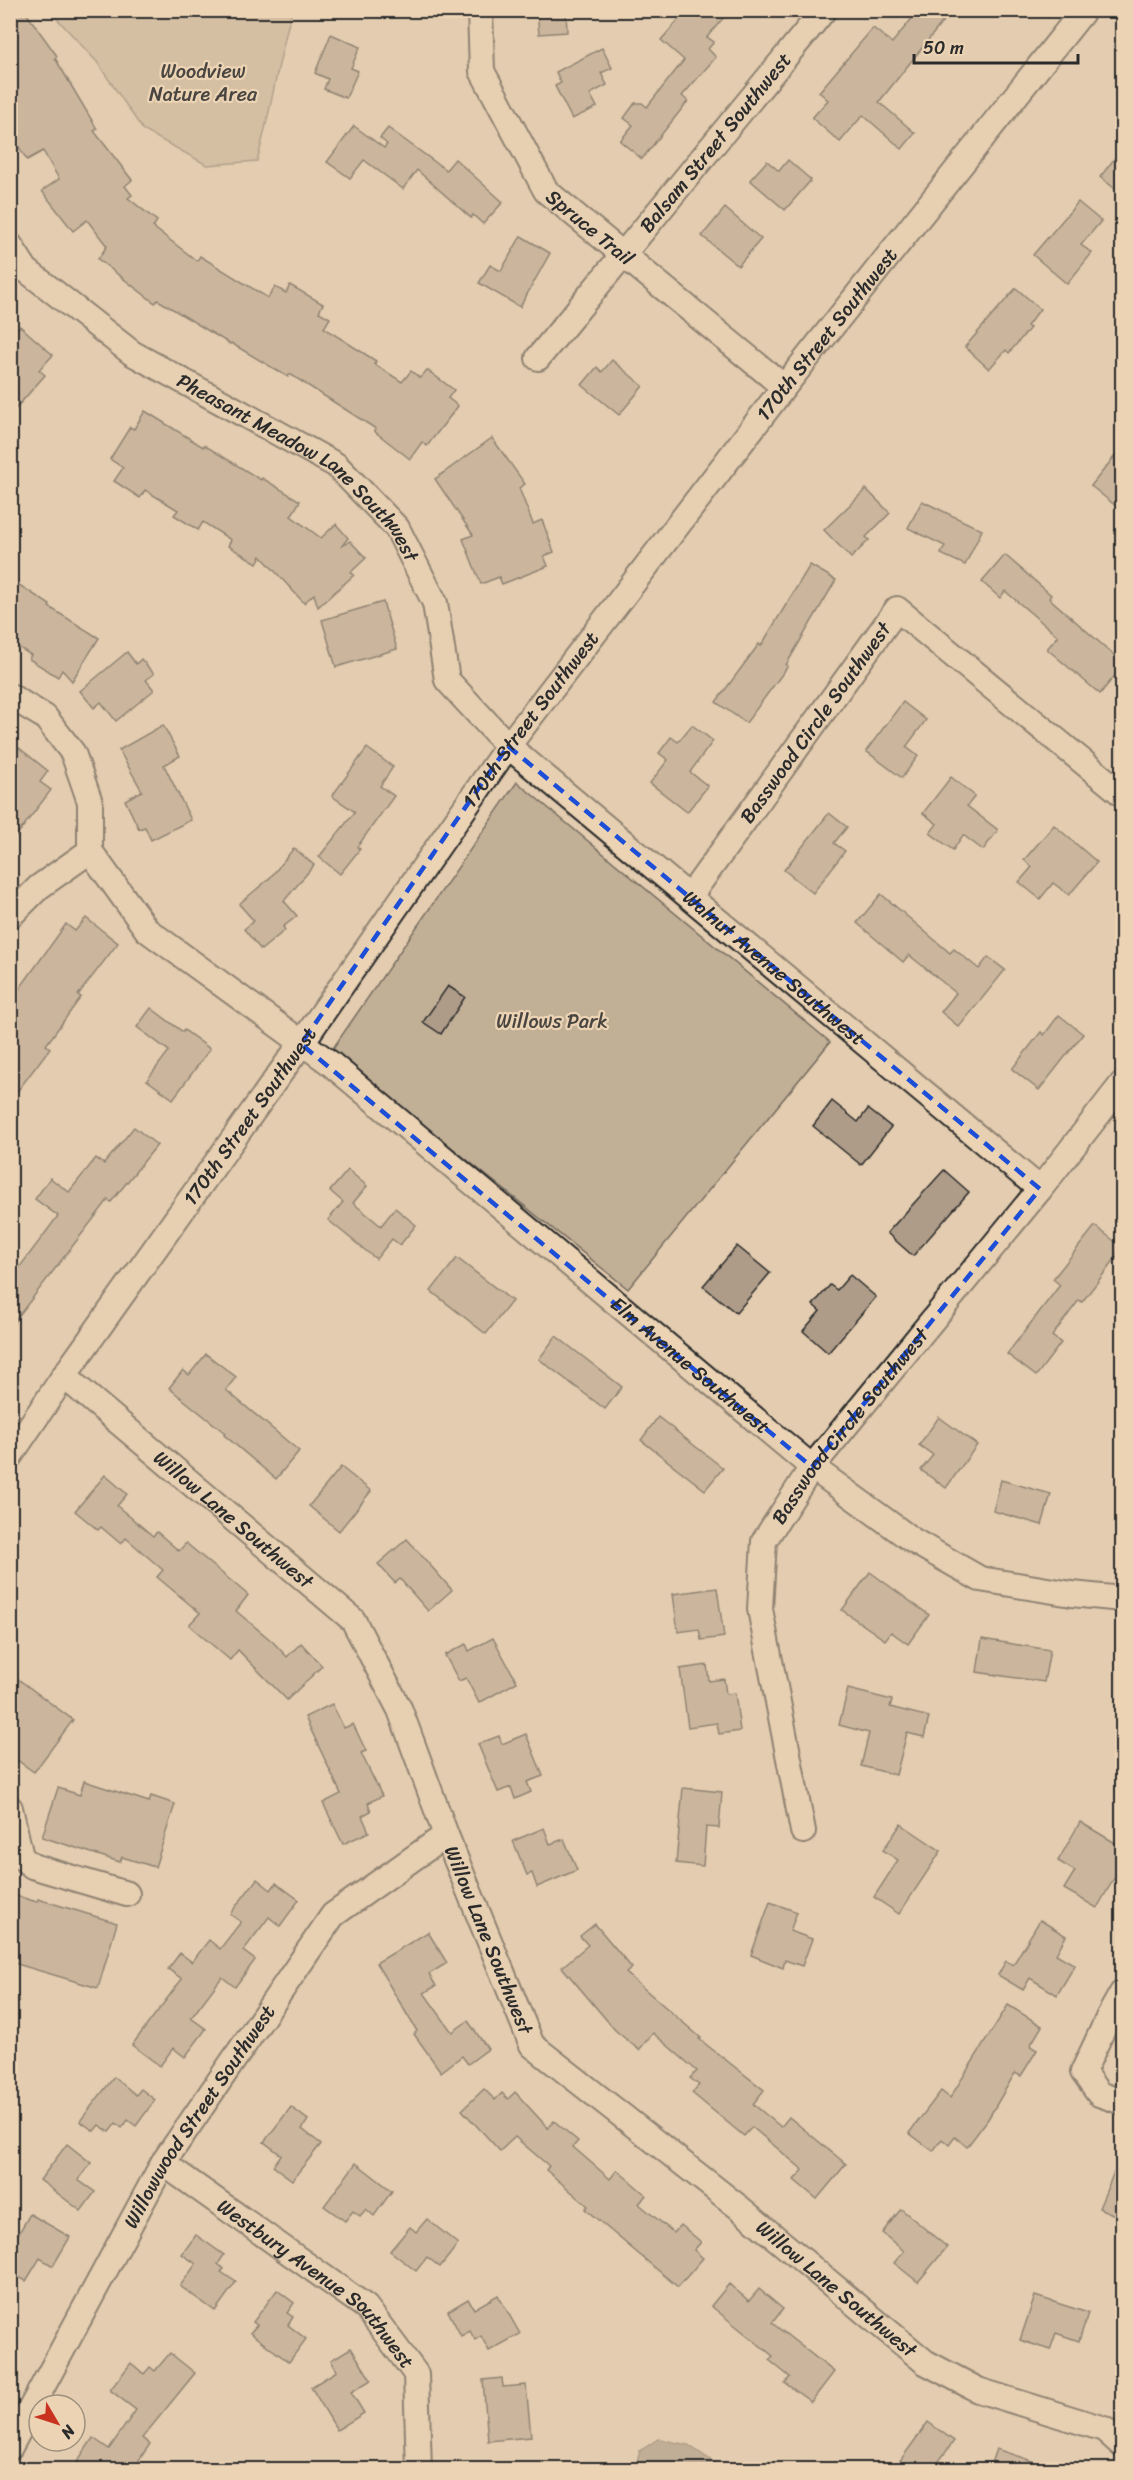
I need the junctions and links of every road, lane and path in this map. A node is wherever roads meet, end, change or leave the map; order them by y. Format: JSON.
{"nodes":[{"id":1,"x":480,"y":10,"type":"edge"},
{"id":2,"x":824,"y":10,"type":"edge"},
{"id":3,"x":1084,"y":10,"type":"edge"},
{"id":4,"x":10,"y":245,"type":"edge"},
{"id":5,"x":623,"y":256,"type":"junction"},
{"id":6,"x":538,"y":358,"type":"dead end"},
{"id":7,"x":784,"y":387,"type":"junction"},
{"id":8,"x":10,"y":696,"type":"edge"},
{"id":9,"x":508,"y":746,"type":"junction"},
{"id":10,"x":1122,"y":794,"type":"edge"},
{"id":11,"x":90,"y":851,"type":"junction"},
{"id":12,"x":690,"y":896,"type":"junction"},
{"id":13,"x":10,"y":916,"type":"edge"},
{"id":14,"x":301,"y":1044,"type":"junction"},
{"id":15,"x":1122,"y":1084,"type":"edge"},
{"id":16,"x":1040,"y":1189,"type":"junction"},
{"id":17,"x":64,"y":1376,"type":"junction"},
{"id":18,"x":10,"y":1456,"type":"edge"},
{"id":19,"x":812,"y":1467,"type":"junction"},
{"id":20,"x":1122,"y":1599,"type":"edge"},
{"id":21,"x":10,"y":1808,"type":"edge"},
{"id":22,"x":803,"y":1831,"type":"dead end"},
{"id":23,"x":446,"y":1835,"type":"junction"},
{"id":24,"x":127,"y":1894,"type":"dead end"},
{"id":25,"x":1122,"y":1993,"type":"edge"},
{"id":26,"x":1122,"y":2102,"type":"edge"},
{"id":27,"x":163,"y":2163,"type":"junction"},
{"id":28,"x":1122,"y":2445,"type":"edge"},
{"id":29,"x":10,"y":2447,"type":"edge"},
{"id":30,"x":419,"y":2469,"type":"edge"}],
"edges":[{"from":1,"to":5,"type":"street","name":"Spruce Trail"},
{"from":2,"to":5,"type":"street","name":"Balsam Street Southwest"},
{"from":3,"to":7,"type":"street","name":"170th Street Southwest"},
{"from":4,"to":9,"type":"street","name":"Pheasant Meadow Lane Southwest"},
{"from":5,"to":6,"type":"street","name":"Balsam Street Southwest"},
{"from":5,"to":7,"type":"street","name":"Spruce Trail"},
{"from":7,"to":9,"type":"street","name":"170th Street Southwest"},
{"from":8,"to":11,"type":"street"},
{"from":9,"to":12,"type":"street","name":"Walnut Avenue Southwest"},
{"from":9,"to":14,"type":"street","name":"170th Street Southwest"},
{"from":10,"to":12,"type":"street","name":"Basswood Circle Southwest"},
{"from":11,"to":13,"type":"street"},
{"from":11,"to":14,"type":"street","name":"Elm Avenue Southwest"},
{"from":12,"to":16,"type":"street","name":"Walnut Avenue Southwest"},
{"from":14,"to":17,"type":"street","name":"170th Street Southwest"},
{"from":14,"to":19,"type":"street","name":"Elm Avenue Southwest"},
{"from":15,"to":16,"type":"street","name":"Basswood Circle Southwest"},
{"from":16,"to":19,"type":"street","name":"Basswood Circle Southwest"},
{"from":17,"to":18,"type":"street","name":"170th Street Southwest"},
{"from":17,"to":23,"type":"street","name":"Willow Lane Southwest"},
{"from":19,"to":20,"type":"street","name":"Elm Avenue Southwest"},
{"from":19,"to":22,"type":"street","name":"Basswood Circle Southwest"},
{"from":21,"to":24,"type":"street"},
{"from":23,"to":27,"type":"street","name":"Willowwood Street Southwest"},
{"from":23,"to":28,"type":"street","name":"Willow Lane Southwest"},
{"from":25,"to":26,"type":"street"},
{"from":27,"to":29,"type":"street","name":"Willowwood Street Southwest"},
{"from":27,"to":30,"type":"street","name":"Westbury Avenue Southwest"}]}
